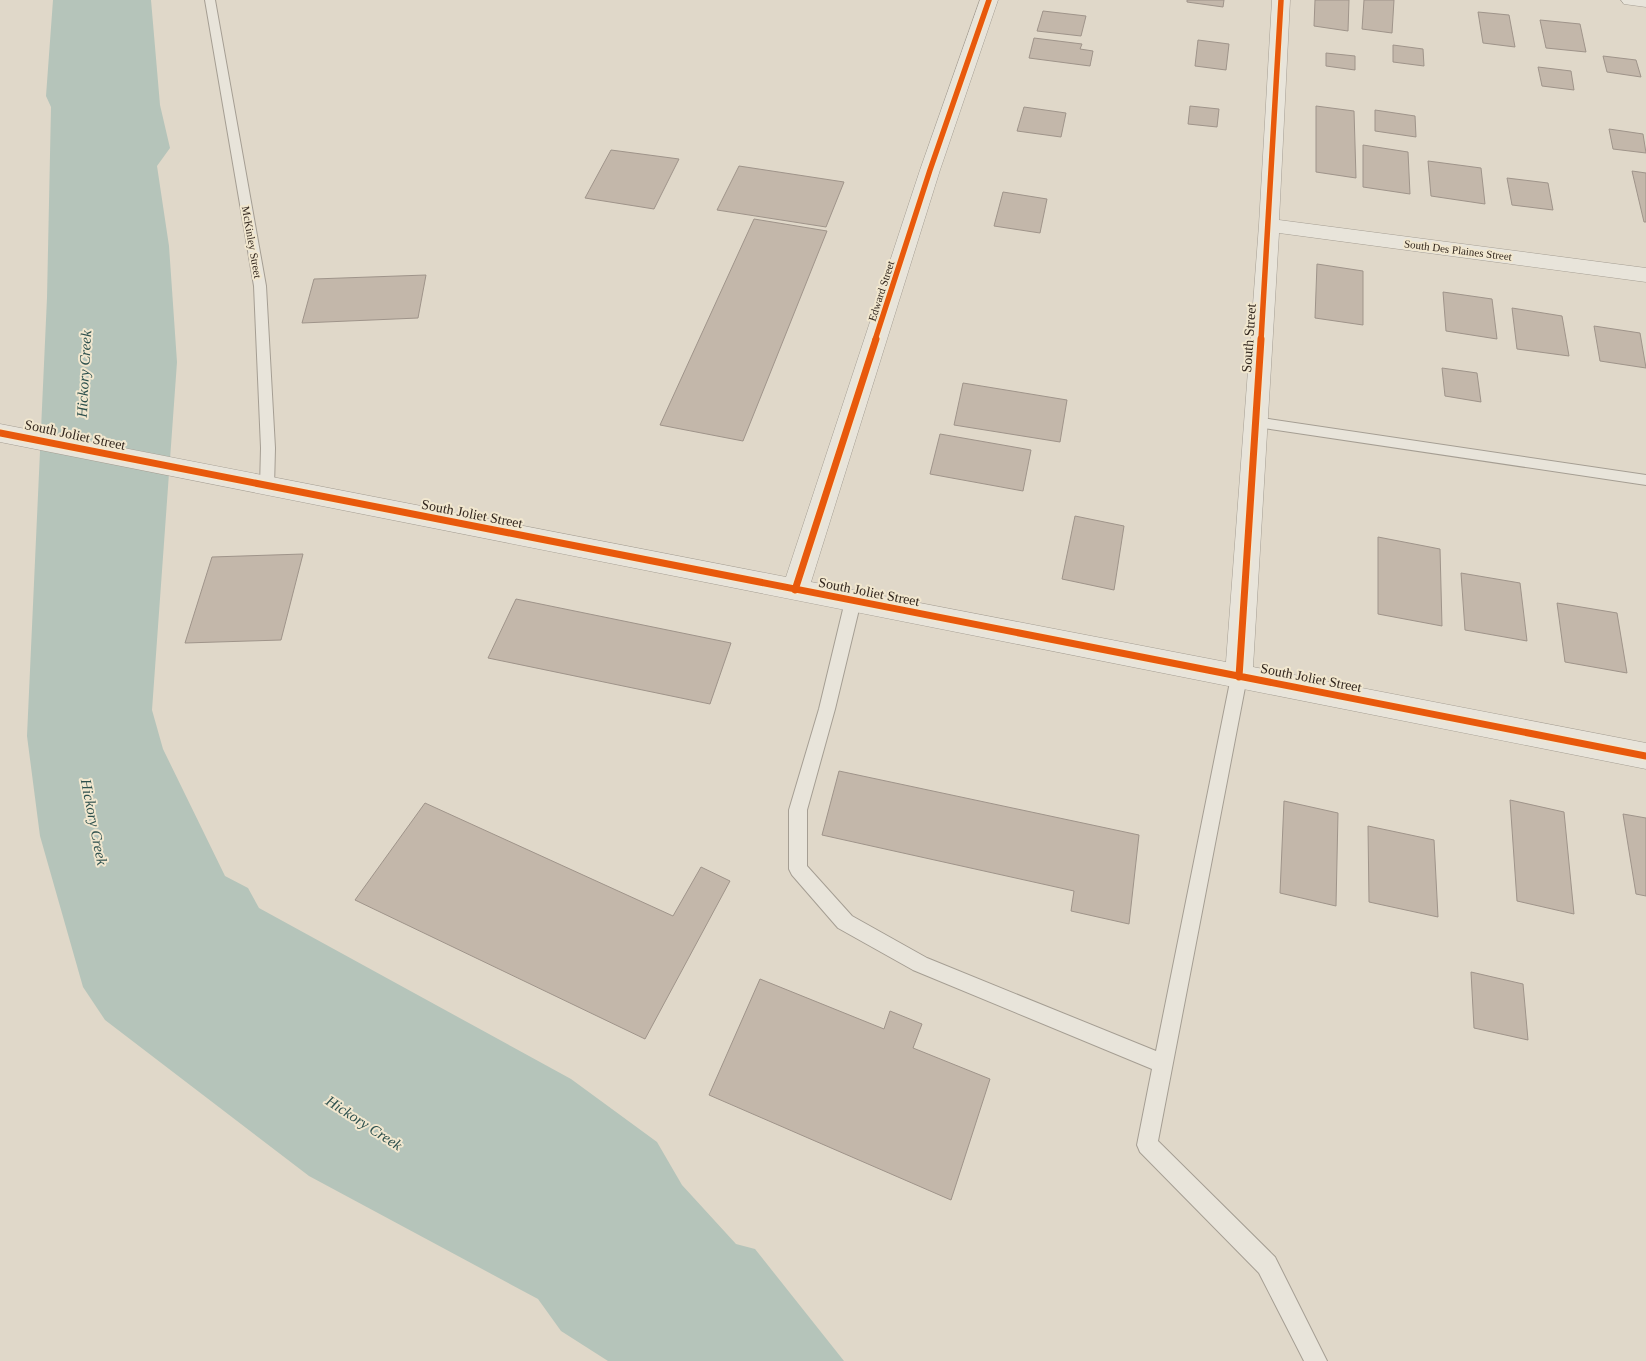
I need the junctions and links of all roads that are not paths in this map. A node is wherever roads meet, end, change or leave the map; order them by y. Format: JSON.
{"nodes":[{"id":1,"x":210,"y":0,"type":"edge"},
{"id":2,"x":989,"y":0,"type":"edge"},
{"id":3,"x":1281,"y":0,"type":"edge"},
{"id":4,"x":1630,"y":0,"type":"edge"},
{"id":5,"x":1646,"y":2,"type":"edge"},
{"id":6,"x":1269,"y":225,"type":"junction"},
{"id":7,"x":1646,"y":275,"type":"edge"},
{"id":8,"x":1256,"y":422,"type":"junction"},
{"id":9,"x":0,"y":433,"type":"edge"},
{"id":10,"x":1646,"y":480,"type":"edge"},
{"id":11,"x":267,"y":487,"type":"junction"},
{"id":12,"x":795,"y":590,"type":"junction"},
{"id":13,"x":853,"y":601,"type":"junction"},
{"id":14,"x":1239,"y":677,"type":"junction"},
{"id":15,"x":1646,"y":756,"type":"edge"},
{"id":16,"x":1162,"y":1063,"type":"junction"},
{"id":17,"x":1316,"y":1361,"type":"edge"}],
"edges":[{"from":1,"to":11,"type":"lane","name":"McKinley Street"},
{"from":2,"to":12,"type":"street","name":"Edward Street"},
{"from":3,"to":6,"type":"street","name":"South Street"},
{"from":4,"to":5,"type":"street"},
{"from":6,"to":7,"type":"street","name":"South Des Plaines Street"},
{"from":6,"to":8,"type":"street","name":"South Street"},
{"from":8,"to":10,"type":"lane"},
{"from":8,"to":14,"type":"street","name":"South Street"},
{"from":9,"to":11,"type":"street","name":"South Joliet Street"},
{"from":11,"to":12,"type":"street","name":"South Joliet Street"},
{"from":12,"to":13,"type":"street","name":"South Joliet Street"},
{"from":13,"to":14,"type":"street","name":"South Joliet Street"},
{"from":13,"to":16,"type":"lane"},
{"from":14,"to":15,"type":"street","name":"South Joliet Street"},
{"from":14,"to":16,"type":"lane"},
{"from":16,"to":17,"type":"lane"}]}
